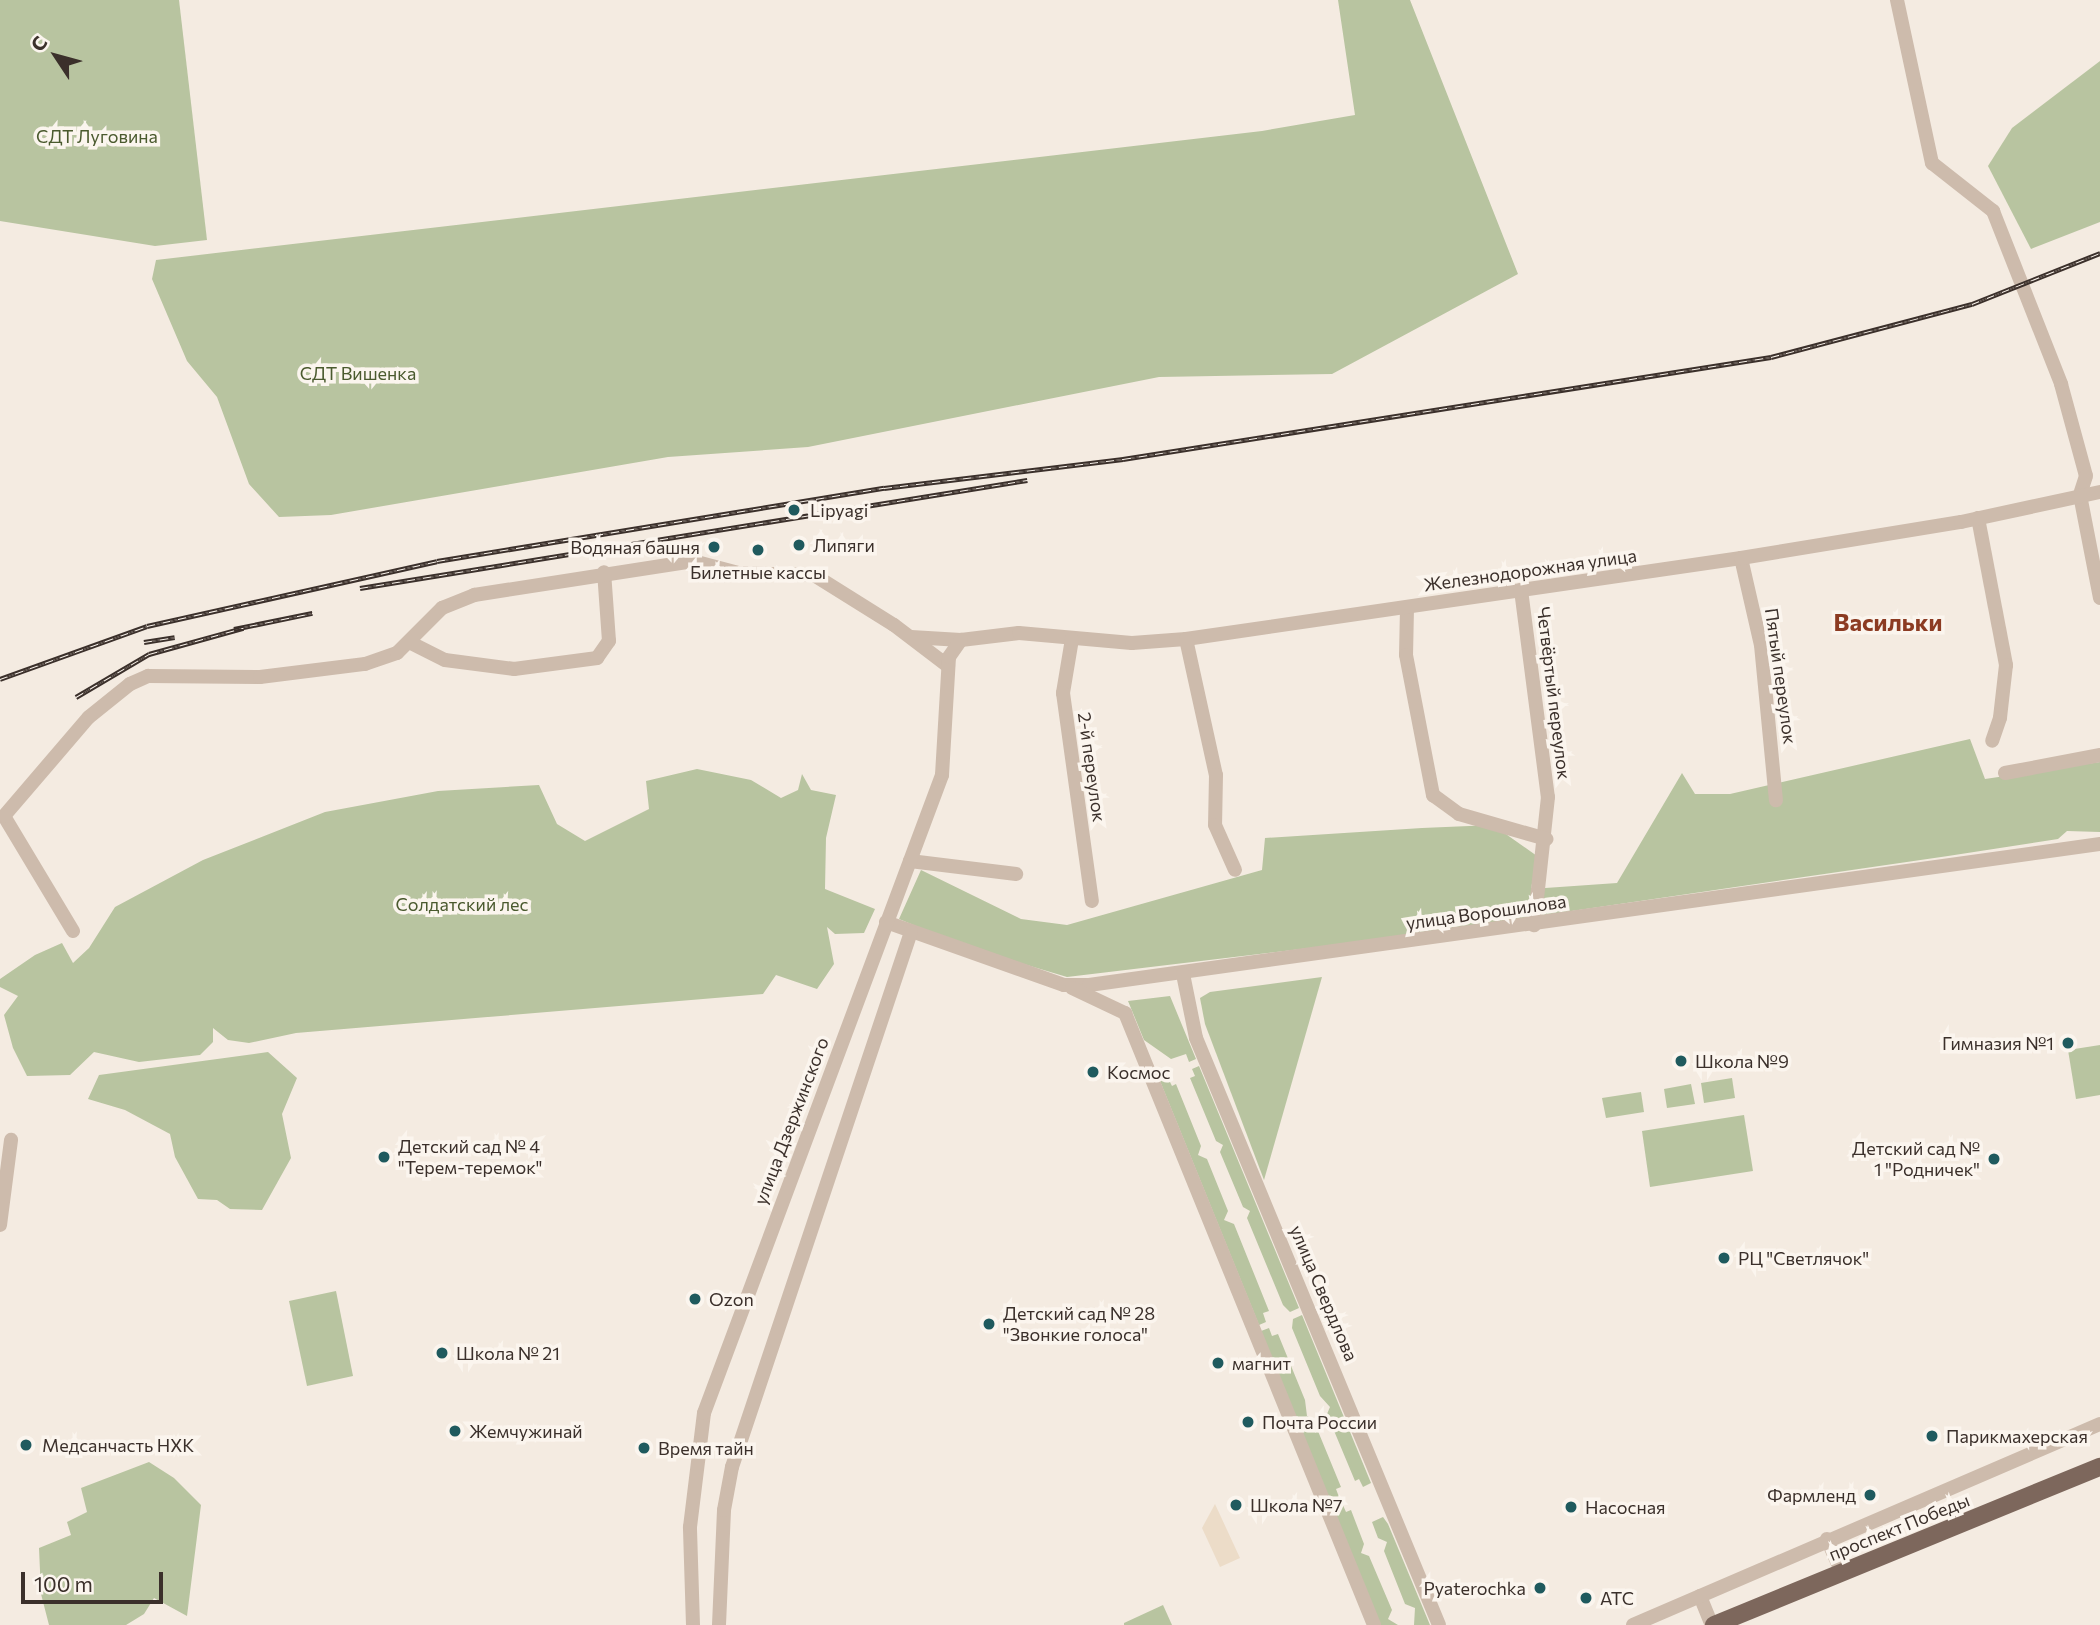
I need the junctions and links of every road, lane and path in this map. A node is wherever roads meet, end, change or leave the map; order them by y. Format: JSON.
{"nodes":[{"id":1,"x":1897,"y":0,"type":"edge"},
{"id":2,"x":2100,"y":492,"type":"edge"},
{"id":3,"x":2080,"y":495,"type":"junction"},
{"id":4,"x":1978,"y":518,"type":"junction"},
{"id":5,"x":1741,"y":558,"type":"junction"},
{"id":6,"x":604,"y":572,"type":"junction"},
{"id":7,"x":1521,"y":590,"type":"junction"},
{"id":8,"x":2100,"y":598,"type":"edge"},
{"id":9,"x":1407,"y":608,"type":"junction"},
{"id":10,"x":911,"y":638,"type":"junction"},
{"id":11,"x":1072,"y":639,"type":"junction"},
{"id":12,"x":1186,"y":639,"type":"junction"},
{"id":13,"x":961,"y":640,"type":"junction"},
{"id":14,"x":409,"y":642,"type":"junction"},
{"id":15,"x":948,"y":666,"type":"junction"},
{"id":16,"x":1992,"y":741,"type":"dead end"},
{"id":17,"x":2100,"y":755,"type":"edge"},
{"id":18,"x":2005,"y":773,"type":"dead end"},
{"id":19,"x":1776,"y":800,"type":"dead end"},
{"id":20,"x":1546,"y":839,"type":"junction"},
{"id":21,"x":2100,"y":844,"type":"edge"},
{"id":22,"x":910,"y":861,"type":"junction"},
{"id":23,"x":1235,"y":870,"type":"dead end"},
{"id":24,"x":1016,"y":874,"type":"dead end"},
{"id":25,"x":1092,"y":901,"type":"dead end"},
{"id":26,"x":886,"y":922,"type":"junction"},
{"id":27,"x":1534,"y":925,"type":"junction"},
{"id":28,"x":73,"y":931,"type":"dead end"},
{"id":29,"x":911,"y":932,"type":"junction"},
{"id":30,"x":1183,"y":974,"type":"junction"},
{"id":31,"x":1064,"y":985,"type":"junction"},
{"id":32,"x":11,"y":1140,"type":"dead end"},
{"id":33,"x":0,"y":1225,"type":"edge"},
{"id":34,"x":2100,"y":1424,"type":"edge"},
{"id":35,"x":2100,"y":1467,"type":"edge"},
{"id":36,"x":1827,"y":1539,"type":"junction"},
{"id":37,"x":1842,"y":1573,"type":"junction"},
{"id":38,"x":1700,"y":1596,"type":"junction"},
{"id":39,"x":692,"y":1625,"type":"edge"},
{"id":40,"x":719,"y":1625,"type":"edge"},
{"id":41,"x":1374,"y":1625,"type":"edge"},
{"id":42,"x":1439,"y":1625,"type":"edge"},
{"id":43,"x":1633,"y":1625,"type":"edge"},
{"id":44,"x":1713,"y":1625,"type":"edge"}],
"edges":[{"from":1,"to":3,"type":"street"},
{"from":2,"to":3,"type":"street","name":"Железнодорожная улица"},
{"from":3,"to":4,"type":"street","name":"Железнодорожная улица"},
{"from":3,"to":8,"type":"street"},
{"from":4,"to":5,"type":"street","name":"Железнодорожная улица"},
{"from":4,"to":16,"type":"street"},
{"from":5,"to":7,"type":"street","name":"Железнодорожная улица"},
{"from":5,"to":19,"type":"street","name":"Пятый переулок"},
{"from":6,"to":10,"type":"street"},
{"from":6,"to":14,"type":"street"},
{"from":6,"to":14,"type":"street"},
{"from":7,"to":9,"type":"street","name":"Железнодорожная улица"},
{"from":7,"to":20,"type":"street","name":"Четвёртый переулок"},
{"from":9,"to":12,"type":"street","name":"Железнодорожная улица"},
{"from":9,"to":20,"type":"street"},
{"from":10,"to":13,"type":"street","name":"Железнодорожная улица"},
{"from":10,"to":15,"type":"street"},
{"from":11,"to":12,"type":"street","name":"Железнодорожная улица"},
{"from":11,"to":13,"type":"street","name":"Железнодорожная улица"},
{"from":11,"to":25,"type":"street","name":"2-й переулок"},
{"from":12,"to":23,"type":"street"},
{"from":13,"to":15,"type":"street","name":"улица Дзержинского"},
{"from":14,"to":28,"type":"street"},
{"from":15,"to":22,"type":"street","name":"улица Дзержинского"},
{"from":17,"to":18,"type":"street"},
{"from":20,"to":27,"type":"street","name":"Четвёртый переулок"},
{"from":21,"to":27,"type":"street","name":"улица Ворошилова"},
{"from":22,"to":24,"type":"street"},
{"from":22,"to":26,"type":"street","name":"улица Дзержинского"},
{"from":26,"to":29,"type":"street","name":"улица Ворошилова"},
{"from":26,"to":39,"type":"street","name":"улица Дзержинского"},
{"from":27,"to":30,"type":"street","name":"улица Ворошилова"},
{"from":29,"to":31,"type":"street","name":"улица Ворошилова"},
{"from":29,"to":40,"type":"street"},
{"from":30,"to":31,"type":"street","name":"улица Ворошилова"},
{"from":30,"to":42,"type":"street","name":"улица Свердлова"},
{"from":31,"to":41,"type":"street"},
{"from":32,"to":33,"type":"street"},
{"from":34,"to":36,"type":"street"},
{"from":35,"to":37,"type":"main road","name":"проспект Победы"},
{"from":36,"to":37,"type":"street"},
{"from":36,"to":38,"type":"street"},
{"from":37,"to":44,"type":"main road","name":"проспект Победы"},
{"from":38,"to":43,"type":"street"},
{"from":38,"to":44,"type":"street"}]}
